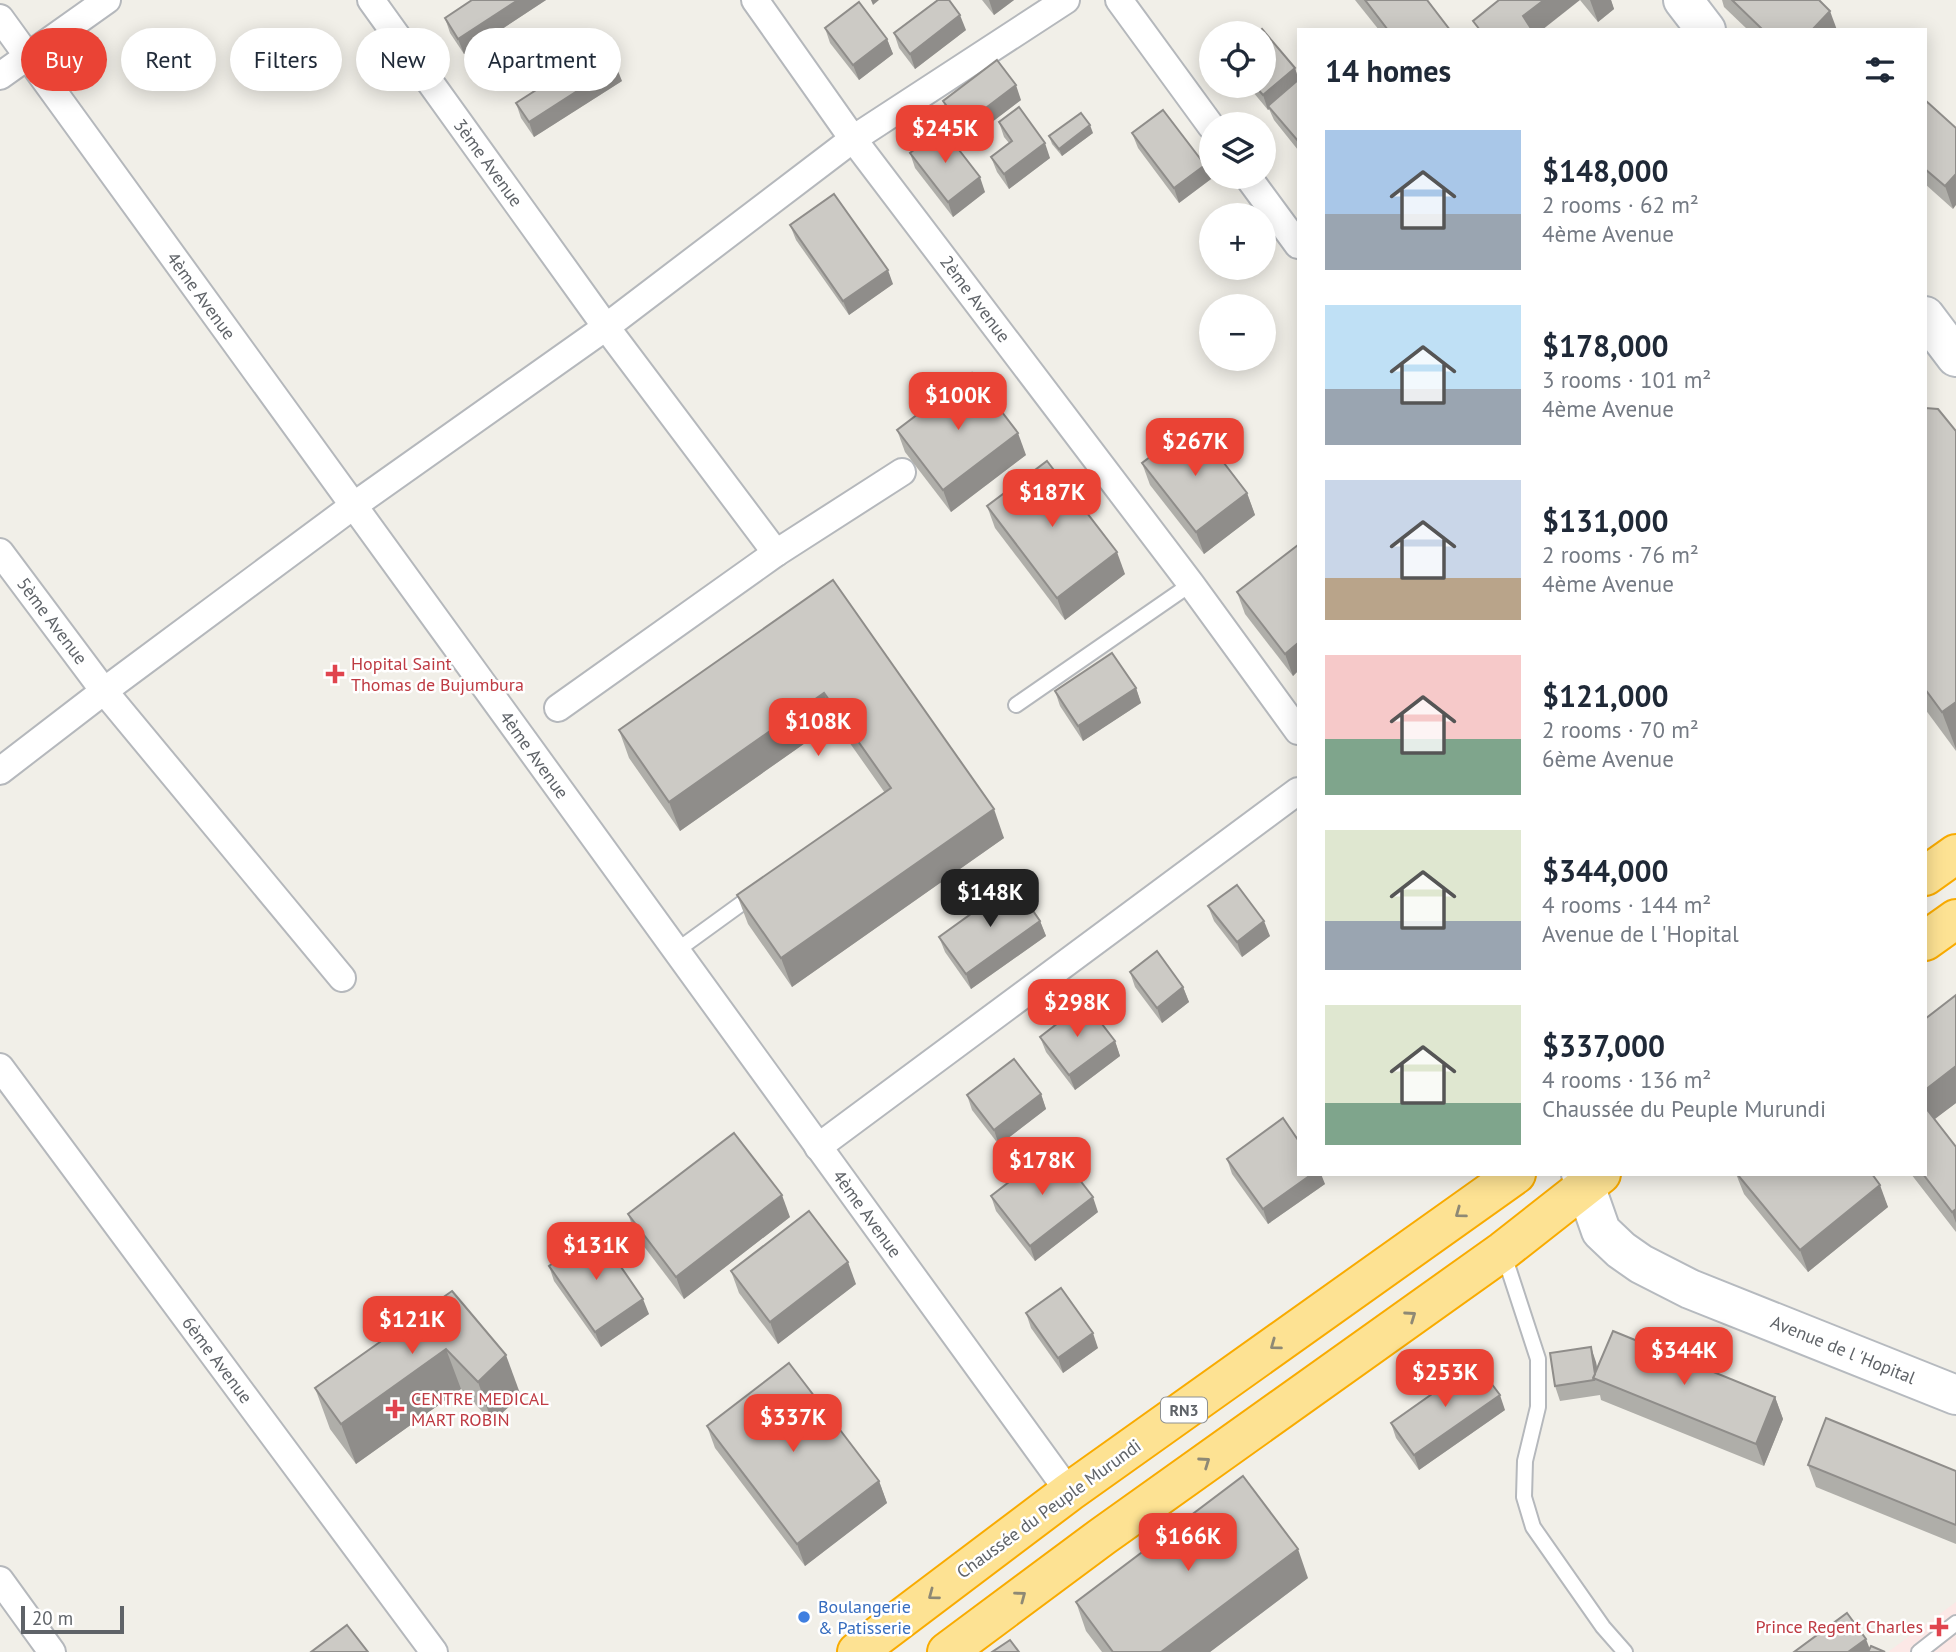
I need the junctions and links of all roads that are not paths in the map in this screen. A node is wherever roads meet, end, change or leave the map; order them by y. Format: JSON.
{"nodes":[{"id":1,"x":107,"y":0,"type":"edge"},
{"id":2,"x":371,"y":0,"type":"edge"},
{"id":3,"x":755,"y":0,"type":"edge"},
{"id":4,"x":1066,"y":0,"type":"edge"},
{"id":5,"x":1119,"y":0,"type":"edge"},
{"id":6,"x":1683,"y":0,"type":"edge"},
{"id":7,"x":0,"y":18,"type":"edge"},
{"id":8,"x":67,"y":28,"type":"edge"},
{"id":9,"x":1704,"y":28,"type":"edge"},
{"id":10,"x":21,"y":46,"type":"edge"},
{"id":11,"x":21,"y":60,"type":"edge"},
{"id":12,"x":0,"y":76,"type":"edge"},
{"id":13,"x":54,"y":91,"type":"edge"},
{"id":14,"x":1201,"y":112,"type":"edge"},
{"id":15,"x":853,"y":139,"type":"junction"},
{"id":16,"x":1257,"y":189,"type":"edge"},
{"id":17,"x":1297,"y":244,"type":"edge"},
{"id":18,"x":1927,"y":319,"type":"edge"},
{"id":19,"x":606,"y":327,"type":"junction"},
{"id":20,"x":1956,"y":357,"type":"edge"},
{"id":21,"x":902,"y":472,"type":"dead end"},
{"id":22,"x":353,"y":506,"type":"junction"},
{"id":23,"x":0,"y":552,"type":"edge"},
{"id":24,"x":776,"y":553,"type":"junction"},
{"id":25,"x":1191,"y":584,"type":"junction"},
{"id":26,"x":104,"y":691,"type":"junction"},
{"id":27,"x":1016,"y":705,"type":"dead end"},
{"id":28,"x":558,"y":708,"type":"dead end"},
{"id":29,"x":1297,"y":731,"type":"edge"},
{"id":30,"x":0,"y":771,"type":"edge"},
{"id":31,"x":1297,"y":792,"type":"edge"},
{"id":32,"x":1956,"y":854,"type":"edge"},
{"id":33,"x":1927,"y":875,"type":"edge"},
{"id":34,"x":765,"y":886,"type":"edge"},
{"id":35,"x":1956,"y":919,"type":"edge"},
{"id":36,"x":1927,"y":940,"type":"edge"},
{"id":37,"x":676,"y":951,"type":"junction"},
{"id":38,"x":342,"y":978,"type":"dead end"},
{"id":39,"x":0,"y":1068,"type":"edge"},
{"id":40,"x":818,"y":1147,"type":"junction"},
{"id":41,"x":1513,"y":1176,"type":"edge"},
{"id":42,"x":1589,"y":1178,"type":"edge"},
{"id":43,"x":1503,"y":1251,"type":"junction"},
{"id":44,"x":1956,"y":1395,"type":"edge"},
{"id":45,"x":1069,"y":1492,"type":"junction"},
{"id":46,"x":0,"y":1580,"type":"edge"},
{"id":47,"x":1956,"y":1623,"type":"edge"},
{"id":48,"x":52,"y":1652,"type":"edge"},
{"id":49,"x":434,"y":1652,"type":"edge"},
{"id":50,"x":857,"y":1652,"type":"edge"},
{"id":51,"x":947,"y":1652,"type":"edge"},
{"id":52,"x":1625,"y":1652,"type":"edge"},
{"id":53,"x":1919,"y":1652,"type":"edge"}],
"edges":[{"from":1,"to":8,"type":"street"},
{"from":2,"to":19,"type":"street","name":"3ème Avenue"},
{"from":3,"to":15,"type":"street","name":"2ème Avenue"},
{"from":4,"to":15,"type":"street"},
{"from":5,"to":14,"type":"street"},
{"from":6,"to":9,"type":"street"},
{"from":7,"to":10,"type":"street","name":"4ème Avenue"},
{"from":11,"to":12,"type":"street"},
{"from":13,"to":22,"type":"street","name":"4ème Avenue"},
{"from":15,"to":19,"type":"street"},
{"from":15,"to":25,"type":"street","name":"2ème Avenue"},
{"from":16,"to":17,"type":"street"},
{"from":18,"to":20,"type":"street"},
{"from":19,"to":22,"type":"street"},
{"from":19,"to":24,"type":"street","name":"3ème Avenue"},
{"from":21,"to":24,"type":"street"},
{"from":22,"to":26,"type":"street"},
{"from":22,"to":37,"type":"street","name":"4ème Avenue"},
{"from":23,"to":26,"type":"street","name":"5ème Avenue"},
{"from":24,"to":28,"type":"street"},
{"from":25,"to":27,"type":"lane"},
{"from":25,"to":29,"type":"street","name":"2ème Avenue"},
{"from":26,"to":30,"type":"street"},
{"from":26,"to":38,"type":"street","name":"5ème Avenue"},
{"from":31,"to":40,"type":"street"},
{"from":32,"to":33,"type":"highway"},
{"from":34,"to":37,"type":"lane"},
{"from":35,"to":36,"type":"highway"},
{"from":37,"to":40,"type":"street","name":"4ème Avenue"},
{"from":39,"to":49,"type":"street","name":"6ème Avenue"},
{"from":40,"to":45,"type":"street","name":"4ème Avenue"},
{"from":41,"to":45,"type":"highway","name":"Chaussée du Peuple Murundi","number":"RN3","one_way":true},
{"from":42,"to":43,"type":"highway"},
{"from":42,"to":44,"type":"street","name":"Avenue de l 'Hopital"},
{"from":51,"to":43,"type":"highway","one_way":true},
{"from":43,"to":52,"type":"lane"},
{"from":45,"to":50,"type":"highway","name":"Chaussée du Peuple Murundi","number":"RN3","one_way":true},
{"from":46,"to":48,"type":"street"},
{"from":47,"to":53,"type":"lane"}]}
